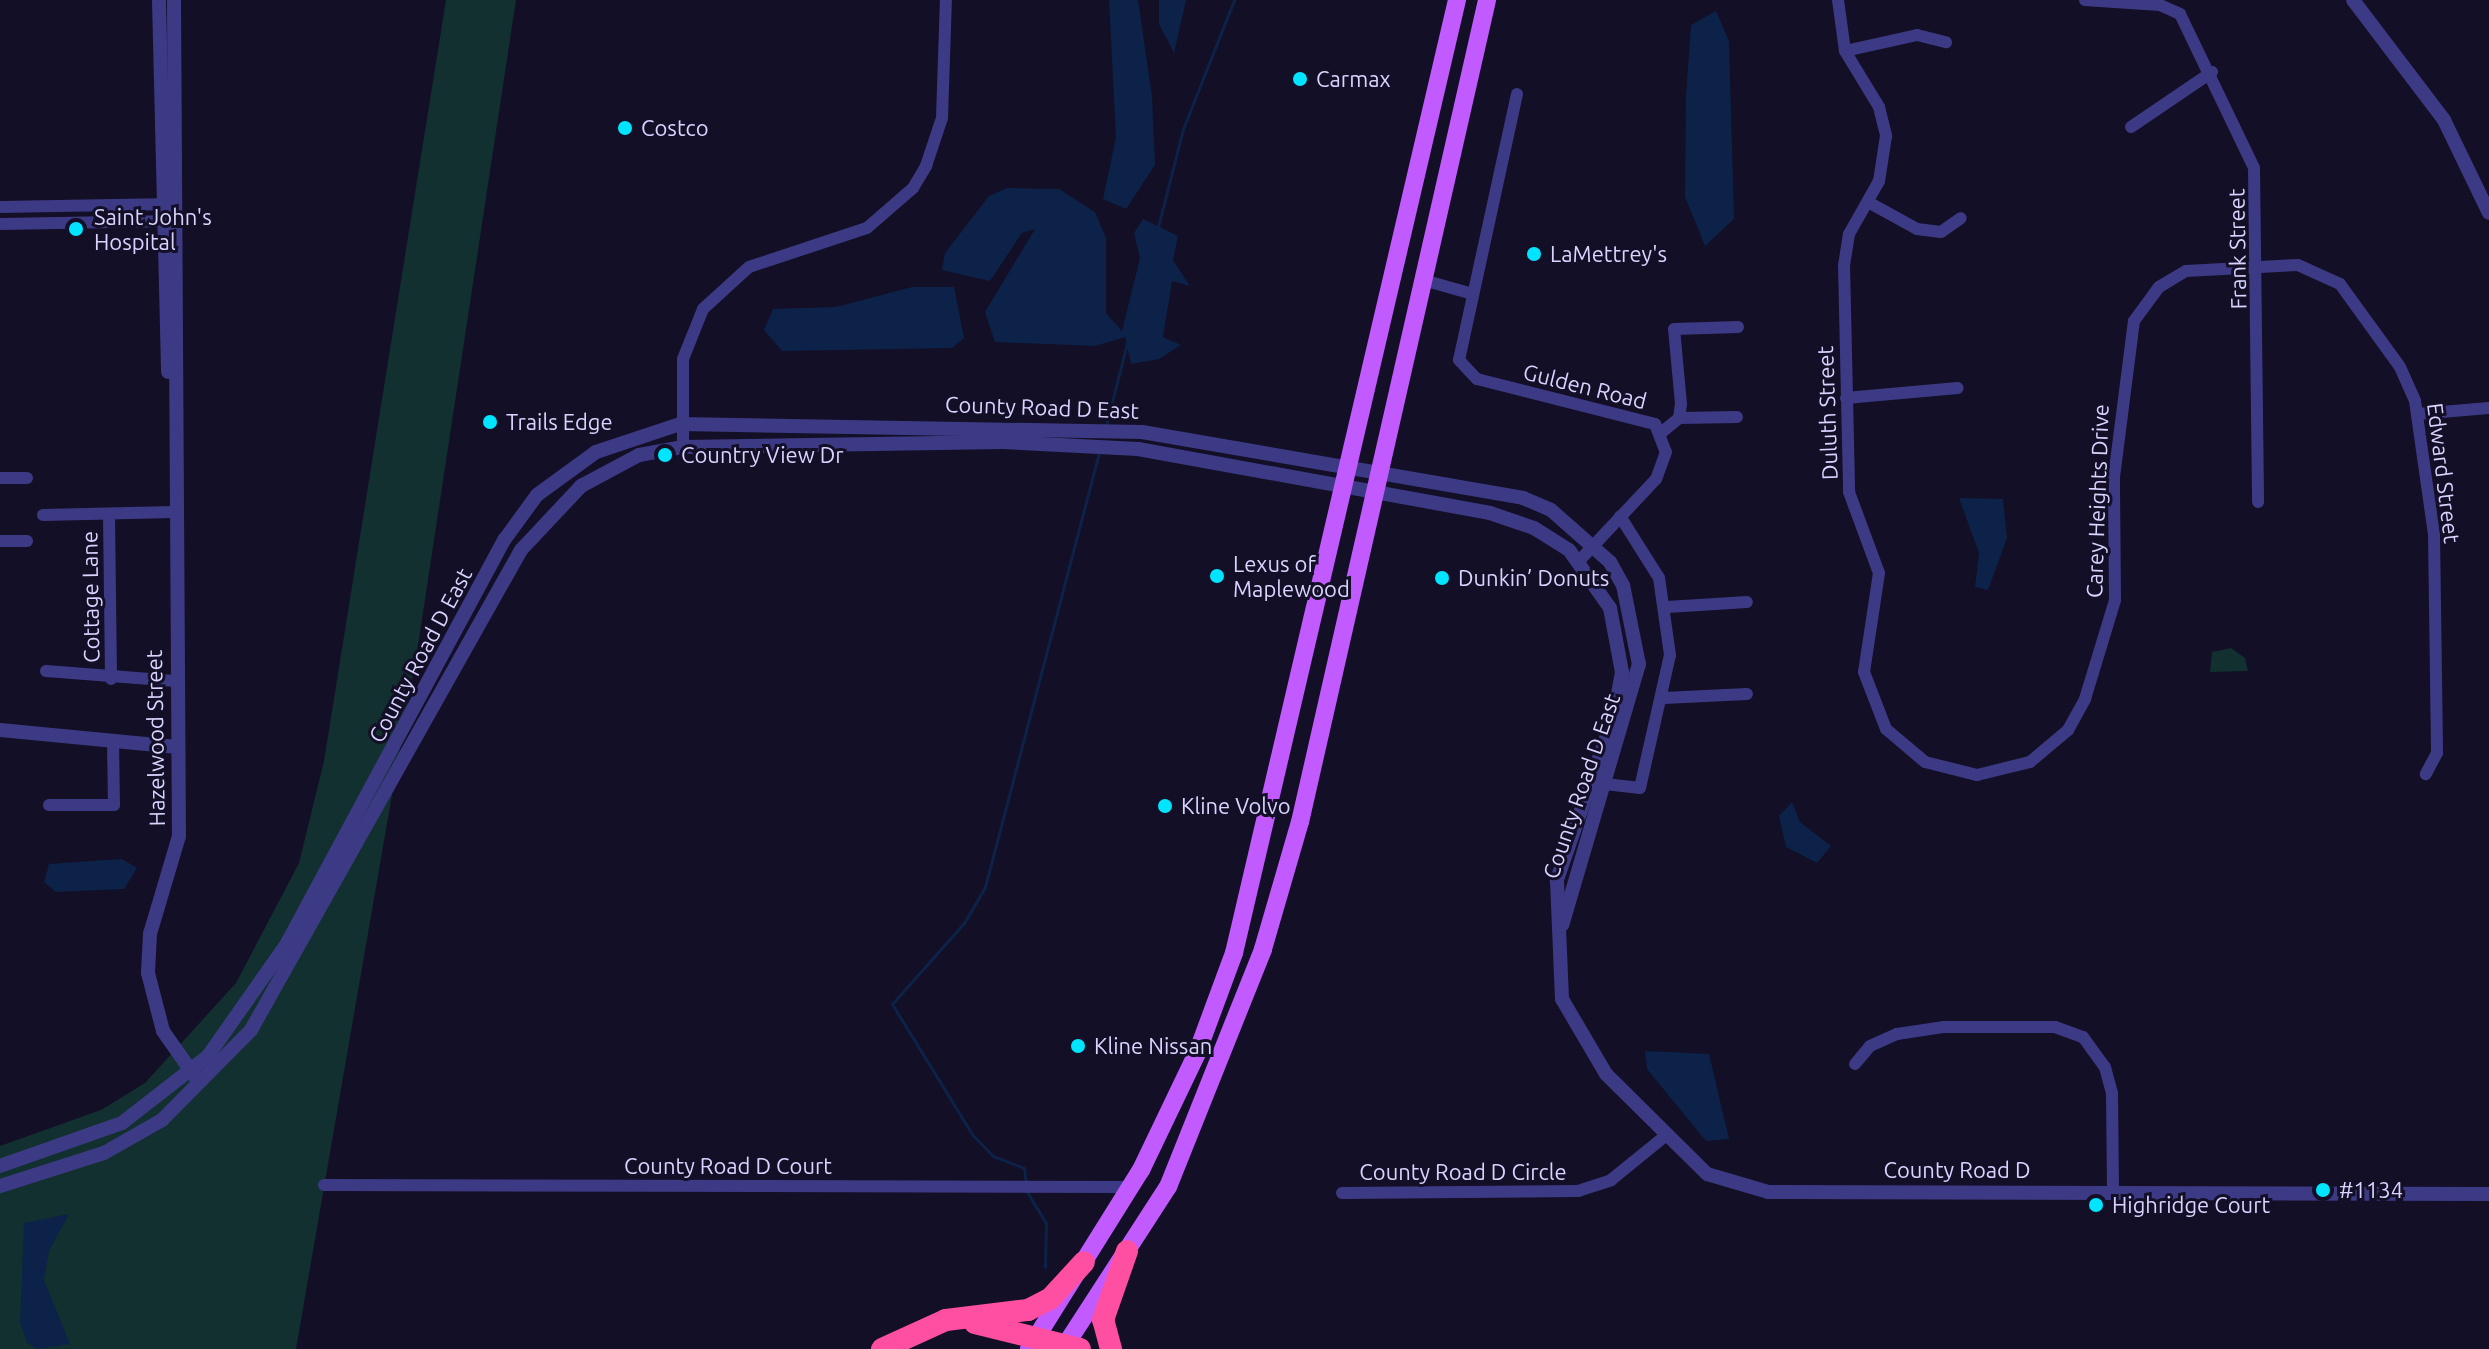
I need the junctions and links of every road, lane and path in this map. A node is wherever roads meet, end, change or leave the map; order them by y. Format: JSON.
{"nodes":[{"id":1,"x":159,"y":0,"type":"edge"},
{"id":2,"x":174,"y":0,"type":"edge"},
{"id":3,"x":946,"y":0,"type":"edge"},
{"id":4,"x":1457,"y":0,"type":"edge"},
{"id":5,"x":1487,"y":0,"type":"edge"},
{"id":6,"x":1838,"y":0,"type":"edge"},
{"id":7,"x":2085,"y":0,"type":"edge"},
{"id":8,"x":2353,"y":0,"type":"edge"},
{"id":9,"x":1946,"y":42,"type":"dead end"},
{"id":10,"x":1845,"y":51,"type":"junction"},
{"id":11,"x":2212,"y":72,"type":"junction"},
{"id":12,"x":1517,"y":94,"type":"dead end"},
{"id":13,"x":2131,"y":127,"type":"dead end"},
{"id":14,"x":1868,"y":202,"type":"junction"},
{"id":15,"x":168,"y":204,"type":"junction"},
{"id":16,"x":0,"y":207,"type":"edge"},
{"id":17,"x":2489,"y":213,"type":"edge"},
{"id":18,"x":1961,"y":218,"type":"dead end"},
{"id":19,"x":169,"y":222,"type":"junction"},
{"id":20,"x":0,"y":224,"type":"edge"},
{"id":21,"x":2259,"y":265,"type":"junction"},
{"id":22,"x":1423,"y":280,"type":"junction"},
{"id":23,"x":1469,"y":293,"type":"junction"},
{"id":24,"x":1738,"y":327,"type":"dead end"},
{"id":25,"x":1958,"y":388,"type":"dead end"},
{"id":26,"x":1846,"y":398,"type":"junction"},
{"id":27,"x":2489,"y":408,"type":"edge"},
{"id":28,"x":2418,"y":414,"type":"junction"},
{"id":29,"x":1737,"y":417,"type":"dead end"},
{"id":30,"x":1679,"y":418,"type":"junction"},
{"id":31,"x":680,"y":424,"type":"junction"},
{"id":32,"x":1662,"y":432,"type":"junction"},
{"id":33,"x":683,"y":447,"type":"junction"},
{"id":34,"x":1348,"y":466,"type":"junction"},
{"id":35,"x":1379,"y":472,"type":"junction"},
{"id":36,"x":0,"y":478,"type":"edge"},
{"id":37,"x":27,"y":478,"type":"dead end"},
{"id":38,"x":1344,"y":487,"type":"junction"},
{"id":39,"x":1375,"y":493,"type":"junction"},
{"id":40,"x":2258,"y":502,"type":"dead end"},
{"id":41,"x":174,"y":512,"type":"junction"},
{"id":42,"x":109,"y":514,"type":"junction"},
{"id":43,"x":43,"y":515,"type":"dead end"},
{"id":44,"x":1620,"y":516,"type":"junction"},
{"id":45,"x":0,"y":541,"type":"edge"},
{"id":46,"x":27,"y":541,"type":"dead end"},
{"id":47,"x":1593,"y":546,"type":"junction"},
{"id":48,"x":1579,"y":561,"type":"junction"},
{"id":49,"x":1747,"y":602,"type":"dead end"},
{"id":50,"x":1667,"y":607,"type":"junction"},
{"id":51,"x":46,"y":671,"type":"dead end"},
{"id":52,"x":111,"y":679,"type":"junction"},
{"id":53,"x":176,"y":681,"type":"junction"},
{"id":54,"x":1747,"y":694,"type":"dead end"},
{"id":55,"x":1664,"y":698,"type":"junction"},
{"id":56,"x":0,"y":730,"type":"edge"},
{"id":57,"x":113,"y":744,"type":"junction"},
{"id":58,"x":177,"y":747,"type":"junction"},
{"id":59,"x":2426,"y":774,"type":"dead end"},
{"id":60,"x":1977,"y":775,"type":"joint"},
{"id":61,"x":1597,"y":783,"type":"junction"},
{"id":62,"x":49,"y":805,"type":"dead end"},
{"id":63,"x":1559,"y":950,"type":"joint"},
{"id":64,"x":1855,"y":1064,"type":"dead end"},
{"id":65,"x":191,"y":1071,"type":"junction"},
{"id":66,"x":201,"y":1085,"type":"junction"},
{"id":67,"x":1664,"y":1137,"type":"junction"},
{"id":68,"x":0,"y":1166,"type":"edge"},
{"id":69,"x":324,"y":1185,"type":"dead end"},
{"id":70,"x":0,"y":1186,"type":"edge"},
{"id":71,"x":1131,"y":1187,"type":"junction"},
{"id":72,"x":1342,"y":1193,"type":"dead end"},
{"id":73,"x":2113,"y":1193,"type":"junction"},
{"id":74,"x":2489,"y":1194,"type":"edge"},
{"id":75,"x":1127,"y":1251,"type":"junction"},
{"id":76,"x":1084,"y":1262,"type":"junction"},
{"id":77,"x":946,"y":1320,"type":"junction"},
{"id":78,"x":1032,"y":1343,"type":"edge"},
{"id":79,"x":1070,"y":1347,"type":"edge"},
{"id":80,"x":882,"y":1349,"type":"edge"},
{"id":81,"x":1111,"y":1349,"type":"edge"}],
"edges":[{"from":1,"to":15,"type":"street","name":"Hazelwood Street"},
{"from":2,"to":15,"type":"street","name":"Hazelwood Street"},
{"from":3,"to":31,"type":"street"},
{"from":4,"to":34,"type":"main road"},
{"from":5,"to":22,"type":"main road"},
{"from":6,"to":10,"type":"street","name":"Duluth Street"},
{"from":7,"to":11,"type":"street","name":"Frank Street"},
{"from":8,"to":17,"type":"street"},
{"from":9,"to":10,"type":"street"},
{"from":10,"to":14,"type":"street","name":"Duluth Street"},
{"from":11,"to":13,"type":"street"},
{"from":11,"to":21,"type":"street","name":"Frank Street"},
{"from":12,"to":23,"type":"street","name":"Gulden Road"},
{"from":14,"to":18,"type":"street"},
{"from":14,"to":26,"type":"street","name":"Duluth Street"},
{"from":15,"to":16,"type":"street"},
{"from":15,"to":19,"type":"street","name":"Hazelwood Street"},
{"from":19,"to":20,"type":"street"},
{"from":19,"to":41,"type":"street","name":"Hazelwood Street"},
{"from":21,"to":28,"type":"street","name":"Edward Street"},
{"from":21,"to":40,"type":"street","name":"Frank Street"},
{"from":21,"to":60,"type":"street","name":"Carey Heights Drive"},
{"from":22,"to":23,"type":"street"},
{"from":22,"to":35,"type":"main road"},
{"from":23,"to":32,"type":"street","name":"Gulden Road"},
{"from":24,"to":30,"type":"street"},
{"from":25,"to":26,"type":"street"},
{"from":26,"to":60,"type":"street","name":"Duluth Street"},
{"from":27,"to":28,"type":"street"},
{"from":28,"to":59,"type":"street","name":"Edward Street"},
{"from":29,"to":30,"type":"street"},
{"from":30,"to":32,"type":"street"},
{"from":31,"to":33,"type":"street"},
{"from":31,"to":34,"type":"street","name":"County Road D East"},
{"from":31,"to":65,"type":"street","name":"County Road D East"},
{"from":32,"to":44,"type":"street","name":"Gulden Road"},
{"from":33,"to":38,"type":"street","name":"County Road D East"},
{"from":33,"to":66,"type":"street","name":"County Road D East"},
{"from":34,"to":35,"type":"street","name":"County Road D East"},
{"from":34,"to":38,"type":"main road"},
{"from":35,"to":39,"type":"main road"},
{"from":35,"to":47,"type":"street","name":"County Road D East"},
{"from":36,"to":37,"type":"street"},
{"from":38,"to":39,"type":"street","name":"County Road D East"},
{"from":38,"to":71,"type":"main road"},
{"from":39,"to":48,"type":"street","name":"County Road D East"},
{"from":39,"to":75,"type":"main road"},
{"from":41,"to":42,"type":"street","name":"Cottage Lane"},
{"from":41,"to":53,"type":"street","name":"Hazelwood Street"},
{"from":42,"to":43,"type":"street","name":"Cottage Lane"},
{"from":42,"to":52,"type":"street","name":"Cottage Lane"},
{"from":44,"to":47,"type":"street","name":"Gulden Road"},
{"from":44,"to":50,"type":"street"},
{"from":45,"to":46,"type":"street"},
{"from":47,"to":48,"type":"street","name":"Gulden Road"},
{"from":47,"to":61,"type":"street","name":"County Road D East"},
{"from":48,"to":61,"type":"street","name":"County Road D East"},
{"from":49,"to":50,"type":"street"},
{"from":50,"to":55,"type":"street"},
{"from":51,"to":52,"type":"street","name":"Cottage Lane"},
{"from":52,"to":53,"type":"street","name":"Cottage Lane"},
{"from":53,"to":58,"type":"street","name":"Hazelwood Street"},
{"from":54,"to":55,"type":"street"},
{"from":55,"to":61,"type":"street"},
{"from":56,"to":57,"type":"street"},
{"from":57,"to":58,"type":"street"},
{"from":57,"to":62,"type":"street"},
{"from":58,"to":65,"type":"street","name":"Hazelwood Street"},
{"from":61,"to":63,"type":"street","name":"County Road D East"},
{"from":63,"to":67,"type":"street","name":"County Road D"},
{"from":64,"to":73,"type":"street"},
{"from":65,"to":66,"type":"street","name":"Hazelwood Street"},
{"from":65,"to":68,"type":"street","name":"County Road D East"},
{"from":66,"to":70,"type":"street","name":"County Road D East"},
{"from":67,"to":72,"type":"street","name":"County Road D Circle"},
{"from":67,"to":73,"type":"street","name":"County Road D"},
{"from":69,"to":71,"type":"street","name":"County Road D Court"},
{"from":71,"to":76,"type":"main road"},
{"from":73,"to":74,"type":"street","name":"County Road D"},
{"from":75,"to":79,"type":"main road"},
{"from":75,"to":81,"type":"highway"},
{"from":76,"to":77,"type":"highway"},
{"from":76,"to":78,"type":"main road"},
{"from":77,"to":78,"type":"highway"},
{"from":77,"to":80,"type":"highway"},
{"from":78,"to":79,"type":"highway"}]}
